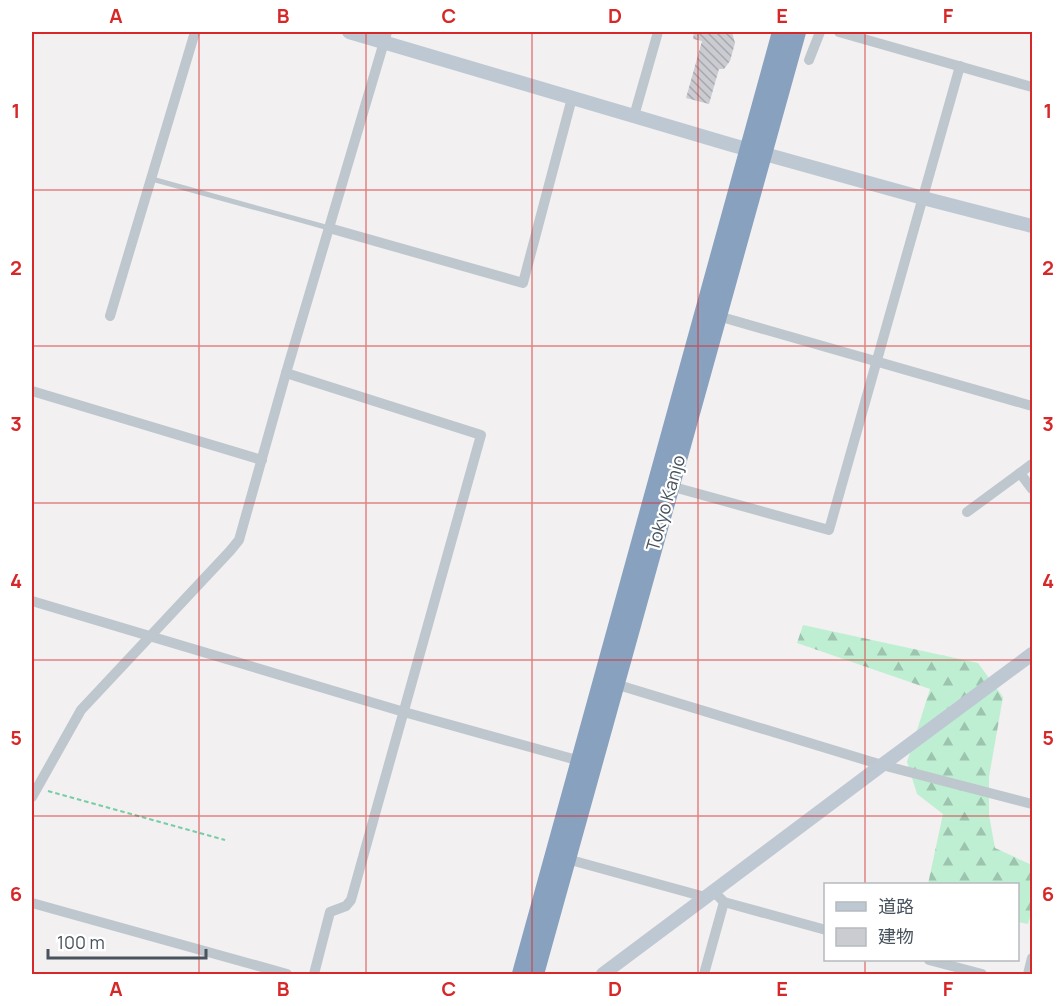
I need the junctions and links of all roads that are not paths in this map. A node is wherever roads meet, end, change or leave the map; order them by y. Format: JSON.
{"nodes":[{"id":1,"x":195,"y":32,"type":"edge"},
{"id":2,"x":349,"y":32,"type":"edge"},
{"id":3,"x":658,"y":32,"type":"edge"},
{"id":4,"x":781,"y":32,"type":"edge"},
{"id":5,"x":797,"y":32,"type":"edge"},
{"id":6,"x":820,"y":32,"type":"edge"},
{"id":7,"x":839,"y":32,"type":"edge"},
{"id":8,"x":386,"y":36,"type":"edge"},
{"id":9,"x":809,"y":60,"type":"dead end"},
{"id":10,"x":960,"y":66,"type":"junction"},
{"id":11,"x":1032,"y":87,"type":"edge"},
{"id":12,"x":572,"y":98,"type":"junction"},
{"id":13,"x":634,"y":116,"type":"junction"},
{"id":14,"x":756,"y":151,"type":"junction"},
{"id":15,"x":151,"y":179,"type":"junction"},
{"id":16,"x":922,"y":198,"type":"junction"},
{"id":17,"x":1032,"y":226,"type":"edge"},
{"id":18,"x":329,"y":228,"type":"junction"},
{"id":19,"x":110,"y":316,"type":"dead end"},
{"id":20,"x":718,"y":316,"type":"junction"},
{"id":21,"x":877,"y":361,"type":"junction"},
{"id":22,"x":286,"y":373,"type":"junction"},
{"id":23,"x":32,"y":391,"type":"edge"},
{"id":24,"x":1032,"y":406,"type":"edge"},
{"id":25,"x":262,"y":460,"type":"junction"},
{"id":26,"x":1032,"y":464,"type":"edge"},
{"id":27,"x":1020,"y":473,"type":"junction"},
{"id":28,"x":670,"y":486,"type":"junction"},
{"id":29,"x":1032,"y":489,"type":"edge"},
{"id":30,"x":967,"y":512,"type":"dead end"},
{"id":31,"x":32,"y":601,"type":"edge"},
{"id":32,"x":150,"y":635,"type":"junction"},
{"id":33,"x":1032,"y":654,"type":"edge"},
{"id":34,"x":615,"y":684,"type":"junction"},
{"id":35,"x":404,"y":712,"type":"junction"},
{"id":36,"x":586,"y":762,"type":"junction"},
{"id":37,"x":882,"y":765,"type":"junction"},
{"id":38,"x":34,"y":793,"type":"edge"},
{"id":39,"x":1032,"y":804,"type":"edge"},
{"id":40,"x":567,"y":859,"type":"junction"},
{"id":41,"x":709,"y":894,"type":"junction"},
{"id":42,"x":724,"y":902,"type":"junction"},
{"id":43,"x":32,"y":903,"type":"edge"},
{"id":44,"x":824,"y":930,"type":"edge"},
{"id":45,"x":1032,"y":958,"type":"edge"},
{"id":46,"x":932,"y":961,"type":"edge"},
{"id":47,"x":287,"y":975,"type":"edge"},
{"id":48,"x":314,"y":975,"type":"edge"},
{"id":49,"x":521,"y":975,"type":"edge"},
{"id":50,"x":535,"y":975,"type":"edge"},
{"id":51,"x":603,"y":975,"type":"edge"},
{"id":52,"x":704,"y":975,"type":"edge"},
{"id":53,"x":982,"y":975,"type":"edge"},
{"id":54,"x":1028,"y":975,"type":"edge"}],
"edges":[{"from":1,"to":15,"type":"street"},
{"from":2,"to":8,"type":"street"},
{"from":3,"to":13,"type":"street"},
{"from":4,"to":14,"type":"highway","name":"Tokyo Kanjo"},
{"from":5,"to":14,"type":"highway","name":"Tokyo Kanjo"},
{"from":6,"to":9,"type":"street"},
{"from":7,"to":10,"type":"street"},
{"from":8,"to":12,"type":"street"},
{"from":8,"to":18,"type":"street"},
{"from":10,"to":11,"type":"street"},
{"from":10,"to":16,"type":"street"},
{"from":12,"to":13,"type":"street"},
{"from":12,"to":18,"type":"street"},
{"from":13,"to":14,"type":"street"},
{"from":14,"to":16,"type":"street"},
{"from":14,"to":20,"type":"highway","name":"Tokyo Kanjo"},
{"from":14,"to":36,"type":"highway","name":"Tokyo Kanjo"},
{"from":15,"to":18,"type":"lane"},
{"from":15,"to":19,"type":"street"},
{"from":16,"to":17,"type":"street"},
{"from":16,"to":21,"type":"street"},
{"from":18,"to":22,"type":"street"},
{"from":20,"to":21,"type":"street"},
{"from":20,"to":28,"type":"highway","name":"Tokyo Kanjo"},
{"from":21,"to":24,"type":"street"},
{"from":21,"to":28,"type":"street"},
{"from":22,"to":25,"type":"street"},
{"from":22,"to":35,"type":"street"},
{"from":23,"to":25,"type":"street"},
{"from":25,"to":32,"type":"street"},
{"from":26,"to":27,"type":"street"},
{"from":27,"to":29,"type":"street"},
{"from":27,"to":30,"type":"street"},
{"from":28,"to":34,"type":"highway","name":"Tokyo Kanjo"},
{"from":31,"to":32,"type":"street"},
{"from":32,"to":35,"type":"street"},
{"from":32,"to":38,"type":"street"},
{"from":33,"to":37,"type":"street"},
{"from":34,"to":36,"type":"highway","name":"Tokyo Kanjo"},
{"from":34,"to":37,"type":"street"},
{"from":35,"to":36,"type":"street"},
{"from":35,"to":48,"type":"street"},
{"from":36,"to":40,"type":"highway","name":"Tokyo Kanjo"},
{"from":36,"to":49,"type":"highway","name":"Tokyo Kanjo"},
{"from":37,"to":39,"type":"street"},
{"from":37,"to":41,"type":"street"},
{"from":40,"to":41,"type":"street"},
{"from":40,"to":50,"type":"highway","name":"Tokyo Kanjo"},
{"from":41,"to":42,"type":"street"},
{"from":41,"to":51,"type":"street"},
{"from":42,"to":44,"type":"street"},
{"from":42,"to":52,"type":"street"},
{"from":43,"to":47,"type":"street"},
{"from":45,"to":54,"type":"street"},
{"from":46,"to":53,"type":"street"}]}
